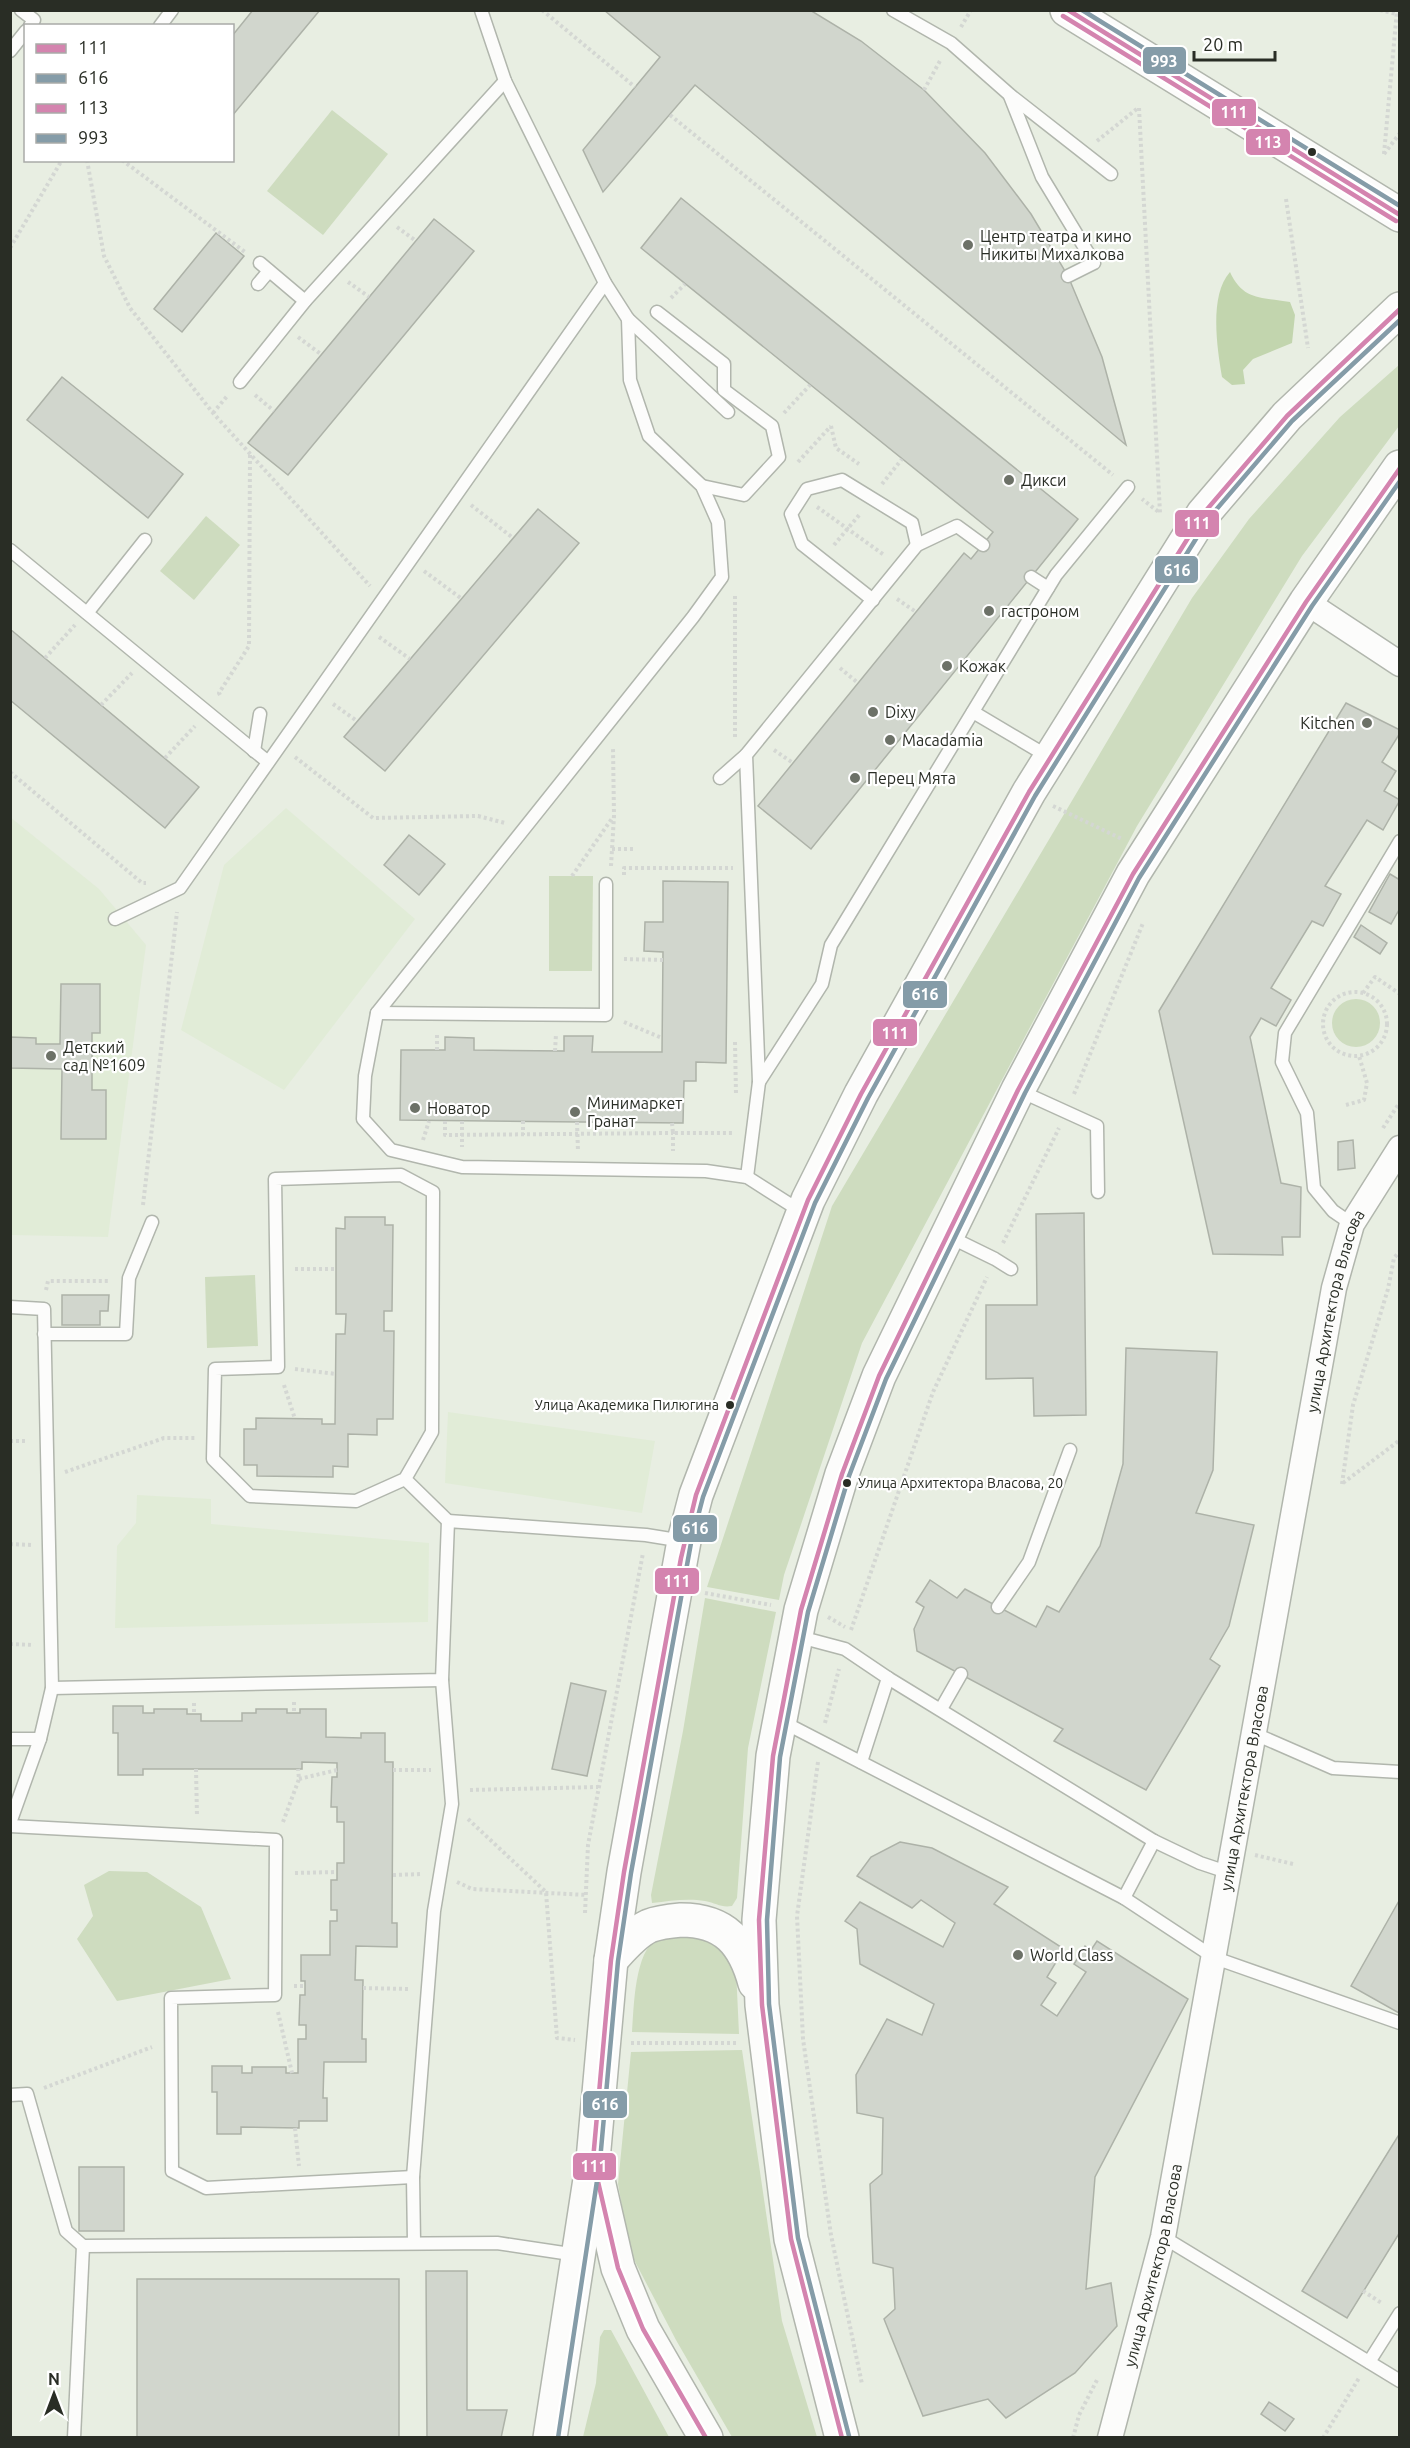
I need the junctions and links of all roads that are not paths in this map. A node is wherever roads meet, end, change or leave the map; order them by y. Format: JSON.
{"nodes":[{"id":1,"x":21,"y":10,"type":"edge"},
{"id":2,"x":172,"y":10,"type":"edge"},
{"id":3,"x":481,"y":10,"type":"edge"},
{"id":4,"x":893,"y":10,"type":"edge"},
{"id":5,"x":1067,"y":10,"type":"edge"},
{"id":6,"x":1105,"y":20,"type":"edge"},
{"id":7,"x":31,"y":24,"type":"edge"},
{"id":8,"x":162,"y":24,"type":"edge"},
{"id":9,"x":24,"y":34,"type":"edge"},
{"id":10,"x":10,"y":51,"type":"edge"},
{"id":11,"x":505,"y":81,"type":"junction"},
{"id":12,"x":1010,"y":95,"type":"junction"},
{"id":13,"x":1111,"y":174,"type":"dead end"},
{"id":14,"x":1400,"y":215,"type":"edge"},
{"id":15,"x":1068,"y":276,"type":"dead end"},
{"id":16,"x":605,"y":283,"type":"junction"},
{"id":17,"x":258,"y":284,"type":"dead end"},
{"id":18,"x":305,"y":301,"type":"junction"},
{"id":19,"x":1400,"y":309,"type":"edge"},
{"id":20,"x":657,"y":312,"type":"dead end"},
{"id":21,"x":628,"y":319,"type":"junction"},
{"id":22,"x":240,"y":382,"type":"road end"},
{"id":23,"x":728,"y":412,"type":"dead end"},
{"id":24,"x":1400,"y":467,"type":"edge"},
{"id":25,"x":702,"y":486,"type":"junction"},
{"id":26,"x":1128,"y":487,"type":"road end"},
{"id":27,"x":145,"y":540,"type":"dead end"},
{"id":28,"x":983,"y":544,"type":"dead end"},
{"id":29,"x":917,"y":545,"type":"junction"},
{"id":30,"x":10,"y":550,"type":"edge"},
{"id":31,"x":1031,"y":577,"type":"dead end"},
{"id":32,"x":1048,"y":588,"type":"junction"},
{"id":33,"x":873,"y":600,"type":"junction"},
{"id":34,"x":1306,"y":602,"type":"junction"},
{"id":35,"x":87,"y":613,"type":"junction"},
{"id":36,"x":1400,"y":664,"type":"edge"},
{"id":37,"x":973,"y":712,"type":"junction"},
{"id":38,"x":260,"y":714,"type":"dead end"},
{"id":39,"x":254,"y":751,"type":"junction"},
{"id":40,"x":746,"y":755,"type":"junction"},
{"id":41,"x":1050,"y":758,"type":"junction"},
{"id":42,"x":268,"y":762,"type":"junction"},
{"id":43,"x":720,"y":778,"type":"dead end"},
{"id":44,"x":1400,"y":841,"type":"edge"},
{"id":45,"x":606,"y":884,"type":"dead end"},
{"id":46,"x":115,"y":918,"type":"dead end"},
{"id":47,"x":377,"y":1013,"type":"junction"},
{"id":48,"x":759,"y":1082,"type":"junction"},
{"id":49,"x":1018,"y":1090,"type":"junction"},
{"id":50,"x":1400,"y":1148,"type":"edge"},
{"id":51,"x":747,"y":1177,"type":"junction"},
{"id":52,"x":1098,"y":1192,"type":"dead end"},
{"id":53,"x":803,"y":1212,"type":"junction"},
{"id":54,"x":152,"y":1222,"type":"dead end"},
{"id":55,"x":1352,"y":1224,"type":"junction"},
{"id":56,"x":947,"y":1236,"type":"junction"},
{"id":57,"x":1011,"y":1269,"type":"dead end"},
{"id":58,"x":10,"y":1307,"type":"edge"},
{"id":59,"x":44,"y":1334,"type":"junction"},
{"id":60,"x":1070,"y":1450,"type":"dead end"},
{"id":61,"x":405,"y":1479,"type":"junction"},
{"id":62,"x":448,"y":1521,"type":"junction"},
{"id":63,"x":684,"y":1541,"type":"junction"},
{"id":64,"x":998,"y":1606,"type":"dead end"},
{"id":65,"x":796,"y":1636,"type":"junction"},
{"id":66,"x":961,"y":1674,"type":"dead end"},
{"id":67,"x":888,"y":1678,"type":"junction"},
{"id":68,"x":442,"y":1680,"type":"junction"},
{"id":69,"x":52,"y":1688,"type":"junction"},
{"id":70,"x":941,"y":1709,"type":"junction"},
{"id":71,"x":778,"y":1720,"type":"junction"},
{"id":72,"x":1255,"y":1734,"type":"junction"},
{"id":73,"x":10,"y":1739,"type":"edge"},
{"id":74,"x":40,"y":1739,"type":"junction"},
{"id":75,"x":861,"y":1762,"type":"junction"},
{"id":76,"x":1400,"y":1772,"type":"edge"},
{"id":77,"x":10,"y":1825,"type":"edge"},
{"id":78,"x":1154,"y":1841,"type":"junction"},
{"id":79,"x":1230,"y":1873,"type":"junction"},
{"id":80,"x":1124,"y":1898,"type":"junction"},
{"id":81,"x":1215,"y":1958,"type":"junction"},
{"id":82,"x":611,"y":1960,"type":"junction"},
{"id":83,"x":762,"y":2005,"type":"junction"},
{"id":84,"x":1400,"y":2024,"type":"edge"},
{"id":85,"x":10,"y":2095,"type":"edge"},
{"id":86,"x":593,"y":2160,"type":"junction"},
{"id":87,"x":413,"y":2177,"type":"junction"},
{"id":88,"x":1163,"y":2237,"type":"junction"},
{"id":89,"x":414,"y":2242,"type":"junction"},
{"id":90,"x":83,"y":2246,"type":"junction"},
{"id":91,"x":578,"y":2255,"type":"junction"},
{"id":92,"x":1400,"y":2313,"type":"edge"},
{"id":93,"x":1369,"y":2362,"type":"junction"},
{"id":94,"x":1400,"y":2381,"type":"edge"},
{"id":95,"x":551,"y":2436,"type":"edge"},
{"id":96,"x":74,"y":2438,"type":"edge"},
{"id":97,"x":706,"y":2438,"type":"edge"},
{"id":98,"x":842,"y":2438,"type":"edge"},
{"id":99,"x":1110,"y":2438,"type":"edge"}],
"edges":[{"from":1,"to":7,"type":"lane"},
{"from":2,"to":8,"type":"lane"},
{"from":3,"to":11,"type":"lane"},
{"from":4,"to":12,"type":"lane"},
{"from":5,"to":6,"type":"street"},
{"from":6,"to":14,"type":"street"},
{"from":9,"to":10,"type":"lane"},
{"from":11,"to":16,"type":"lane"},
{"from":11,"to":18,"type":"lane"},
{"from":12,"to":13,"type":"lane"},
{"from":12,"to":15,"type":"lane"},
{"from":16,"to":21,"type":"lane"},
{"from":16,"to":42,"type":"lane"},
{"from":17,"to":18,"type":"lane"},
{"from":18,"to":22,"type":"lane"},
{"from":19,"to":41,"type":"street"},
{"from":20,"to":25,"type":"lane"},
{"from":21,"to":23,"type":"lane"},
{"from":21,"to":25,"type":"lane"},
{"from":24,"to":34,"type":"street"},
{"from":25,"to":47,"type":"lane"},
{"from":26,"to":32,"type":"lane"},
{"from":27,"to":35,"type":"lane"},
{"from":28,"to":29,"type":"lane"},
{"from":29,"to":33,"type":"lane"},
{"from":29,"to":33,"type":"lane"},
{"from":30,"to":35,"type":"lane"},
{"from":31,"to":32,"type":"lane"},
{"from":32,"to":37,"type":"lane"},
{"from":33,"to":40,"type":"lane"},
{"from":34,"to":36,"type":"street"},
{"from":34,"to":49,"type":"street"},
{"from":35,"to":39,"type":"lane"},
{"from":37,"to":41,"type":"lane"},
{"from":37,"to":48,"type":"lane"},
{"from":38,"to":39,"type":"lane"},
{"from":39,"to":42,"type":"lane"},
{"from":40,"to":43,"type":"lane"},
{"from":40,"to":48,"type":"lane"},
{"from":41,"to":53,"type":"street"},
{"from":42,"to":46,"type":"lane"},
{"from":44,"to":55,"type":"lane"},
{"from":45,"to":47,"type":"lane"},
{"from":47,"to":51,"type":"lane"},
{"from":48,"to":51,"type":"lane"},
{"from":49,"to":52,"type":"lane"},
{"from":49,"to":56,"type":"street"},
{"from":50,"to":55,"type":"street","name":"улица Архитектора Власова"},
{"from":51,"to":53,"type":"lane"},
{"from":53,"to":63,"type":"street"},
{"from":54,"to":59,"type":"lane"},
{"from":55,"to":72,"type":"street","name":"улица Архитектора Власова"},
{"from":56,"to":57,"type":"lane"},
{"from":56,"to":65,"type":"street"},
{"from":58,"to":59,"type":"lane"},
{"from":59,"to":69,"type":"lane"},
{"from":60,"to":64,"type":"lane"},
{"from":61,"to":61,"type":"lane"},
{"from":61,"to":62,"type":"lane"},
{"from":62,"to":63,"type":"lane"},
{"from":62,"to":68,"type":"lane"},
{"from":63,"to":82,"type":"street"},
{"from":65,"to":67,"type":"lane"},
{"from":65,"to":71,"type":"street"},
{"from":66,"to":70,"type":"lane"},
{"from":67,"to":70,"type":"lane"},
{"from":67,"to":75,"type":"lane"},
{"from":68,"to":69,"type":"lane"},
{"from":68,"to":87,"type":"lane"},
{"from":69,"to":74,"type":"lane"},
{"from":70,"to":78,"type":"lane"},
{"from":71,"to":75,"type":"lane"},
{"from":71,"to":83,"type":"street"},
{"from":72,"to":76,"type":"lane"},
{"from":72,"to":79,"type":"street","name":"улица Архитектора Власова"},
{"from":73,"to":74,"type":"lane"},
{"from":74,"to":77,"type":"lane"},
{"from":75,"to":80,"type":"lane"},
{"from":77,"to":87,"type":"lane"},
{"from":78,"to":79,"type":"lane"},
{"from":78,"to":80,"type":"lane"},
{"from":79,"to":81,"type":"street","name":"улица Архитектора Власова"},
{"from":80,"to":81,"type":"lane"},
{"from":81,"to":84,"type":"lane"},
{"from":81,"to":88,"type":"street","name":"улица Архитектора Власова"},
{"from":82,"to":83,"type":"street"},
{"from":82,"to":86,"type":"street"},
{"from":83,"to":98,"type":"street"},
{"from":85,"to":90,"type":"lane"},
{"from":86,"to":91,"type":"street"},
{"from":86,"to":97,"type":"street"},
{"from":87,"to":89,"type":"lane"},
{"from":88,"to":93,"type":"lane"},
{"from":88,"to":99,"type":"street","name":"улица Архитектора Власова"},
{"from":89,"to":90,"type":"lane"},
{"from":89,"to":91,"type":"lane"},
{"from":90,"to":96,"type":"lane"},
{"from":91,"to":95,"type":"street"},
{"from":92,"to":93,"type":"lane"},
{"from":93,"to":94,"type":"lane"}]}
